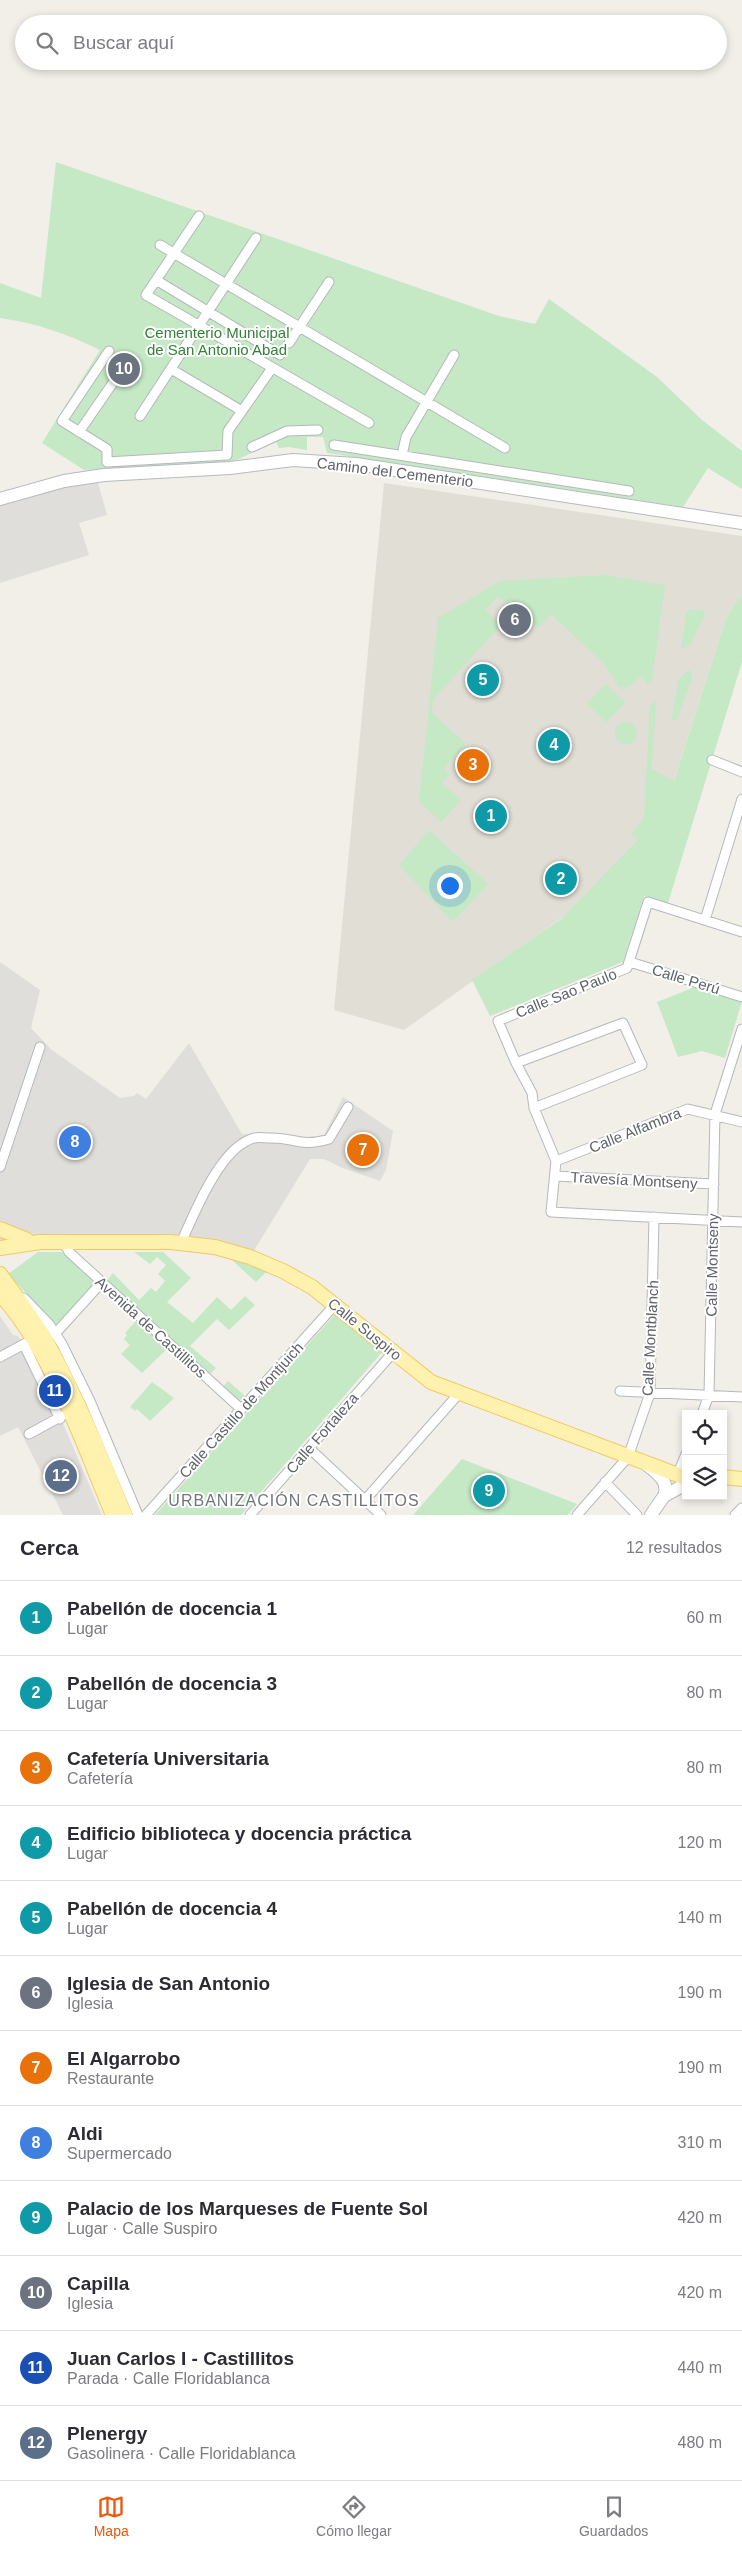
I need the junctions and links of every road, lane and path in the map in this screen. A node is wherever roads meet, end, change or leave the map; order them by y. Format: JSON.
{"nodes":[{"id":1,"x":199,"y":216,"type":"dead end"},
{"id":2,"x":256,"y":238,"type":"dead end"},
{"id":3,"x":160,"y":245,"type":"dead end"},
{"id":4,"x":173,"y":254,"type":"junction"},
{"id":5,"x":156,"y":280,"type":"junction"},
{"id":6,"x":329,"y":282,"type":"dead end"},
{"id":7,"x":225,"y":285,"type":"junction"},
{"id":8,"x":208,"y":312,"type":"junction"},
{"id":9,"x":200,"y":326,"type":"junction"},
{"id":10,"x":299,"y":328,"type":"junction"},
{"id":11,"x":289,"y":343,"type":"dead end"},
{"id":12,"x":109,"y":351,"type":"dead end"},
{"id":13,"x":280,"y":355,"type":"dead end"},
{"id":14,"x":454,"y":355,"type":"dead end"},
{"id":15,"x":272,"y":368,"type":"junction"},
{"id":16,"x":172,"y":369,"type":"junction"},
{"id":17,"x":119,"y":374,"type":"dead end"},
{"id":18,"x":425,"y":403,"type":"junction"},
{"id":19,"x":242,"y":411,"type":"junction"},
{"id":20,"x":140,"y":416,"type":"dead end"},
{"id":21,"x":369,"y":423,"type":"dead end"},
{"id":22,"x":318,"y":430,"type":"dead end"},
{"id":23,"x":79,"y":432,"type":"junction"},
{"id":24,"x":334,"y":445,"type":"dead end"},
{"id":25,"x":252,"y":447,"type":"dead end"},
{"id":26,"x":505,"y":448,"type":"dead end"},
{"id":27,"x":402,"y":456,"type":"junction"},
{"id":28,"x":629,"y":491,"type":"dead end"},
{"id":29,"x":0,"y":499,"type":"edge"},
{"id":30,"x":738,"y":521,"type":"edge"},
{"id":31,"x":712,"y":760,"type":"dead end"},
{"id":32,"x":742,"y":772,"type":"edge"},
{"id":33,"x":742,"y":799,"type":"edge"},
{"id":34,"x":705,"y":920,"type":"junction"},
{"id":35,"x":742,"y":932,"type":"edge"},
{"id":36,"x":630,"y":962,"type":"junction"},
{"id":37,"x":742,"y":997,"type":"edge"},
{"id":38,"x":742,"y":1029,"type":"edge"},
{"id":39,"x":40,"y":1047,"type":"dead end"},
{"id":40,"x":738,"y":1058,"type":"edge"},
{"id":41,"x":516,"y":1063,"type":"junction"},
{"id":42,"x":348,"y":1107,"type":"dead end"},
{"id":43,"x":534,"y":1108,"type":"junction"},
{"id":44,"x":716,"y":1114,"type":"junction"},
{"id":45,"x":742,"y":1122,"type":"edge"},
{"id":46,"x":556,"y":1161,"type":"junction"},
{"id":47,"x":0,"y":1167,"type":"edge"},
{"id":48,"x":555,"y":1176,"type":"junction"},
{"id":49,"x":714,"y":1184,"type":"junction"},
{"id":50,"x":654,"y":1217,"type":"junction"},
{"id":51,"x":713,"y":1220,"type":"junction"},
{"id":52,"x":742,"y":1222,"type":"edge"},
{"id":53,"x":0,"y":1229,"type":"edge"},
{"id":54,"x":40,"y":1242,"type":"junction"},
{"id":55,"x":64,"y":1242,"type":"junction"},
{"id":56,"x":181,"y":1243,"type":"junction"},
{"id":57,"x":0,"y":1248,"type":"edge"},
{"id":58,"x":102,"y":1282,"type":"junction"},
{"id":59,"x":2,"y":1283,"type":"edge"},
{"id":60,"x":333,"y":1303,"type":"junction"},
{"id":61,"x":55,"y":1334,"type":"junction"},
{"id":62,"x":28,"y":1343,"type":"junction"},
{"id":63,"x":391,"y":1350,"type":"junction"},
{"id":64,"x":0,"y":1357,"type":"edge"},
{"id":65,"x":454,"y":1391,"type":"junction"},
{"id":66,"x":620,"y":1391,"type":"dead end"},
{"id":67,"x":650,"y":1393,"type":"junction"},
{"id":68,"x":710,"y":1395,"type":"junction"},
{"id":69,"x":742,"y":1397,"type":"edge"},
{"id":70,"x":241,"y":1409,"type":"junction"},
{"id":71,"x":704,"y":1410,"type":"edge"},
{"id":72,"x":65,"y":1416,"type":"junction"},
{"id":73,"x":29,"y":1434,"type":"dead end"},
{"id":74,"x":309,"y":1448,"type":"junction"},
{"id":75,"x":628,"y":1456,"type":"junction"},
{"id":76,"x":644,"y":1463,"type":"junction"},
{"id":77,"x":727,"y":1477,"type":"edge"},
{"id":78,"x":742,"y":1479,"type":"edge"},
{"id":79,"x":682,"y":1481,"type":"edge"},
{"id":80,"x":605,"y":1482,"type":"junction"},
{"id":81,"x":664,"y":1496,"type":"junction"},
{"id":82,"x":365,"y":1500,"type":"junction"},
{"id":83,"x":742,"y":1508,"type":"edge"},
{"id":84,"x":113,"y":1515,"type":"edge"},
{"id":85,"x":125,"y":1515,"type":"edge"},
{"id":86,"x":138,"y":1515,"type":"edge"},
{"id":87,"x":146,"y":1515,"type":"edge"},
{"id":88,"x":250,"y":1515,"type":"edge"},
{"id":89,"x":381,"y":1515,"type":"edge"},
{"id":90,"x":577,"y":1515,"type":"edge"},
{"id":91,"x":637,"y":1515,"type":"edge"},
{"id":92,"x":651,"y":1515,"type":"edge"},
{"id":93,"x":735,"y":1515,"type":"edge"}],
"edges":[{"from":1,"to":4,"type":"street"},
{"from":2,"to":7,"type":"street"},
{"from":3,"to":4,"type":"street"},
{"from":4,"to":5,"type":"street"},
{"from":4,"to":7,"type":"street"},
{"from":5,"to":8,"type":"street"},
{"from":5,"to":9,"type":"street"},
{"from":6,"to":10,"type":"street"},
{"from":7,"to":8,"type":"street"},
{"from":7,"to":10,"type":"street"},
{"from":8,"to":9,"type":"street"},
{"from":8,"to":13,"type":"street"},
{"from":9,"to":15,"type":"street"},
{"from":9,"to":16,"type":"street"},
{"from":10,"to":11,"type":"street"},
{"from":10,"to":18,"type":"street"},
{"from":12,"to":23,"type":"street"},
{"from":14,"to":18,"type":"street"},
{"from":15,"to":19,"type":"street"},
{"from":15,"to":21,"type":"street"},
{"from":16,"to":19,"type":"street"},
{"from":16,"to":20,"type":"street"},
{"from":17,"to":23,"type":"street"},
{"from":18,"to":26,"type":"street"},
{"from":18,"to":27,"type":"street"},
{"from":19,"to":23,"type":"street"},
{"from":22,"to":25,"type":"street"},
{"from":24,"to":27,"type":"street"},
{"from":27,"to":28,"type":"street"},
{"from":29,"to":30,"type":"main road","name":"Camino del Cementerio"},
{"from":31,"to":32,"type":"street"},
{"from":33,"to":34,"type":"street"},
{"from":34,"to":35,"type":"street"},
{"from":34,"to":36,"type":"street"},
{"from":36,"to":37,"type":"street","name":"Calle Perú"},
{"from":36,"to":41,"type":"street","name":"Calle Sao Paulo"},
{"from":38,"to":40,"type":"street","name":"Calle Montseny"},
{"from":39,"to":47,"type":"street"},
{"from":40,"to":44,"type":"street","name":"Calle Montseny"},
{"from":41,"to":43,"type":"street"},
{"from":41,"to":43,"type":"street"},
{"from":42,"to":56,"type":"street"},
{"from":43,"to":46,"type":"street"},
{"from":44,"to":45,"type":"street","name":"Calle Alfambra"},
{"from":44,"to":46,"type":"street","name":"Calle Alfambra"},
{"from":44,"to":49,"type":"street","name":"Calle Montseny"},
{"from":46,"to":48,"type":"street"},
{"from":48,"to":49,"type":"street","name":"Travesía Montseny"},
{"from":48,"to":50,"type":"street"},
{"from":49,"to":51,"type":"street","name":"Calle Montseny"},
{"from":50,"to":51,"type":"street"},
{"from":50,"to":67,"type":"street","name":"Calle Montblanch"},
{"from":51,"to":52,"type":"street"},
{"from":51,"to":68,"type":"street","name":"Calle Montseny"},
{"from":53,"to":54,"type":"main road"},
{"from":54,"to":55,"type":"main road","name":"Calle Suspiro"},
{"from":54,"to":57,"type":"main road"},
{"from":55,"to":56,"type":"main road","name":"Calle Suspiro"},
{"from":55,"to":58,"type":"street","name":"Avenida de Castillitos"},
{"from":56,"to":60,"type":"main road","name":"Calle Suspiro"},
{"from":58,"to":61,"type":"street"},
{"from":58,"to":70,"type":"street","name":"Avenida de Castillitos"},
{"from":59,"to":61,"type":"street"},
{"from":59,"to":62,"type":"main road"},
{"from":59,"to":85,"type":"main road"},
{"from":60,"to":63,"type":"main road","name":"Calle Suspiro"},
{"from":60,"to":70,"type":"street","name":"Calle Castillo de Montjuich"},
{"from":61,"to":86,"type":"street"},
{"from":62,"to":64,"type":"street"},
{"from":62,"to":72,"type":"main road"},
{"from":63,"to":65,"type":"main road","name":"Calle Suspiro"},
{"from":63,"to":74,"type":"street","name":"Calle Fortaleza"},
{"from":65,"to":75,"type":"main road","name":"Calle Suspiro"},
{"from":65,"to":82,"type":"street"},
{"from":66,"to":67,"type":"street"},
{"from":67,"to":68,"type":"street"},
{"from":67,"to":75,"type":"street","name":"Calle Montblanch"},
{"from":68,"to":69,"type":"street"},
{"from":68,"to":71,"type":"street","name":"Calle Montseny"},
{"from":70,"to":87,"type":"street","name":"Calle Castillo de Montjuich"},
{"from":72,"to":73,"type":"street"},
{"from":72,"to":84,"type":"main road"},
{"from":74,"to":82,"type":"street"},
{"from":74,"to":88,"type":"street","name":"Calle Fortaleza"},
{"from":75,"to":76,"type":"main road","name":"Calle Suspiro"},
{"from":75,"to":80,"type":"street"},
{"from":76,"to":79,"type":"main road","name":"Calle Suspiro"},
{"from":76,"to":81,"type":"main road"},
{"from":77,"to":78,"type":"main road"},
{"from":79,"to":81,"type":"main road"},
{"from":80,"to":90,"type":"street"},
{"from":80,"to":91,"type":"street"},
{"from":81,"to":92,"type":"main road"},
{"from":82,"to":89,"type":"street"},
{"from":83,"to":93,"type":"street"}]}
